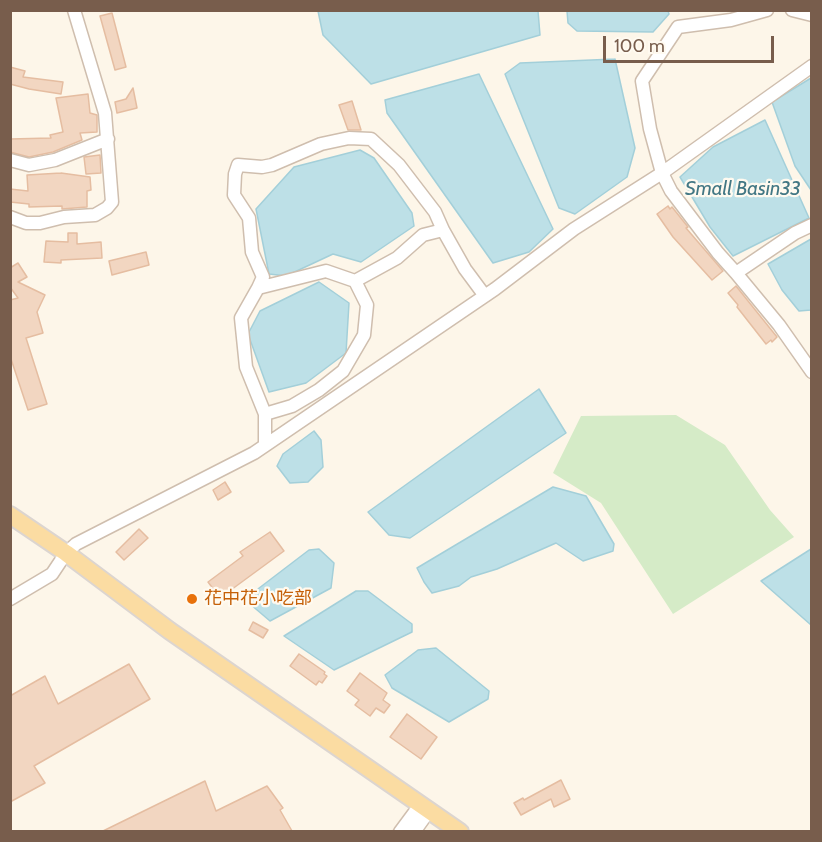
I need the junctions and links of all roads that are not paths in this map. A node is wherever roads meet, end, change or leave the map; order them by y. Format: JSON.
{"nodes":[{"id":1,"x":74,"y":10,"type":"edge"},
{"id":2,"x":767,"y":10,"type":"edge"},
{"id":3,"x":792,"y":10,"type":"edge"},
{"id":4,"x":812,"y":15,"type":"edge"},
{"id":5,"x":812,"y":66,"type":"edge"},
{"id":6,"x":108,"y":139,"type":"junction"},
{"id":7,"x":10,"y":160,"type":"edge"},
{"id":8,"x":662,"y":173,"type":"junction"},
{"id":9,"x":10,"y":217,"type":"edge"},
{"id":10,"x":812,"y":225,"type":"edge"},
{"id":11,"x":443,"y":230,"type":"junction"},
{"id":12,"x":736,"y":273,"type":"junction"},
{"id":13,"x":355,"y":281,"type":"junction"},
{"id":14,"x":258,"y":288,"type":"junction"},
{"id":15,"x":485,"y":296,"type":"junction"},
{"id":16,"x":812,"y":372,"type":"edge"},
{"id":17,"x":265,"y":414,"type":"junction"},
{"id":18,"x":265,"y":445,"type":"junction"},
{"id":19,"x":10,"y":514,"type":"edge"},
{"id":20,"x":66,"y":554,"type":"junction"},
{"id":21,"x":10,"y":599,"type":"edge"},
{"id":22,"x":424,"y":808,"type":"junction"},
{"id":23,"x":400,"y":831,"type":"edge"},
{"id":24,"x":414,"y":831,"type":"edge"},
{"id":25,"x":460,"y":831,"type":"edge"}],
"edges":[{"from":1,"to":6,"type":"street"},
{"from":2,"to":8,"type":"street"},
{"from":3,"to":4,"type":"street"},
{"from":5,"to":8,"type":"street"},
{"from":6,"to":7,"type":"street"},
{"from":6,"to":9,"type":"street"},
{"from":8,"to":12,"type":"street"},
{"from":8,"to":15,"type":"street"},
{"from":10,"to":12,"type":"street"},
{"from":11,"to":13,"type":"street"},
{"from":11,"to":14,"type":"street"},
{"from":11,"to":15,"type":"street"},
{"from":12,"to":16,"type":"street"},
{"from":13,"to":14,"type":"street"},
{"from":13,"to":17,"type":"street"},
{"from":14,"to":17,"type":"street"},
{"from":15,"to":18,"type":"street"},
{"from":17,"to":18,"type":"street"},
{"from":18,"to":20,"type":"street"},
{"from":19,"to":20,"type":"main road"},
{"from":20,"to":21,"type":"street"},
{"from":20,"to":22,"type":"main road"},
{"from":22,"to":23,"type":"street"},
{"from":22,"to":24,"type":"street"},
{"from":22,"to":25,"type":"main road"}]}
